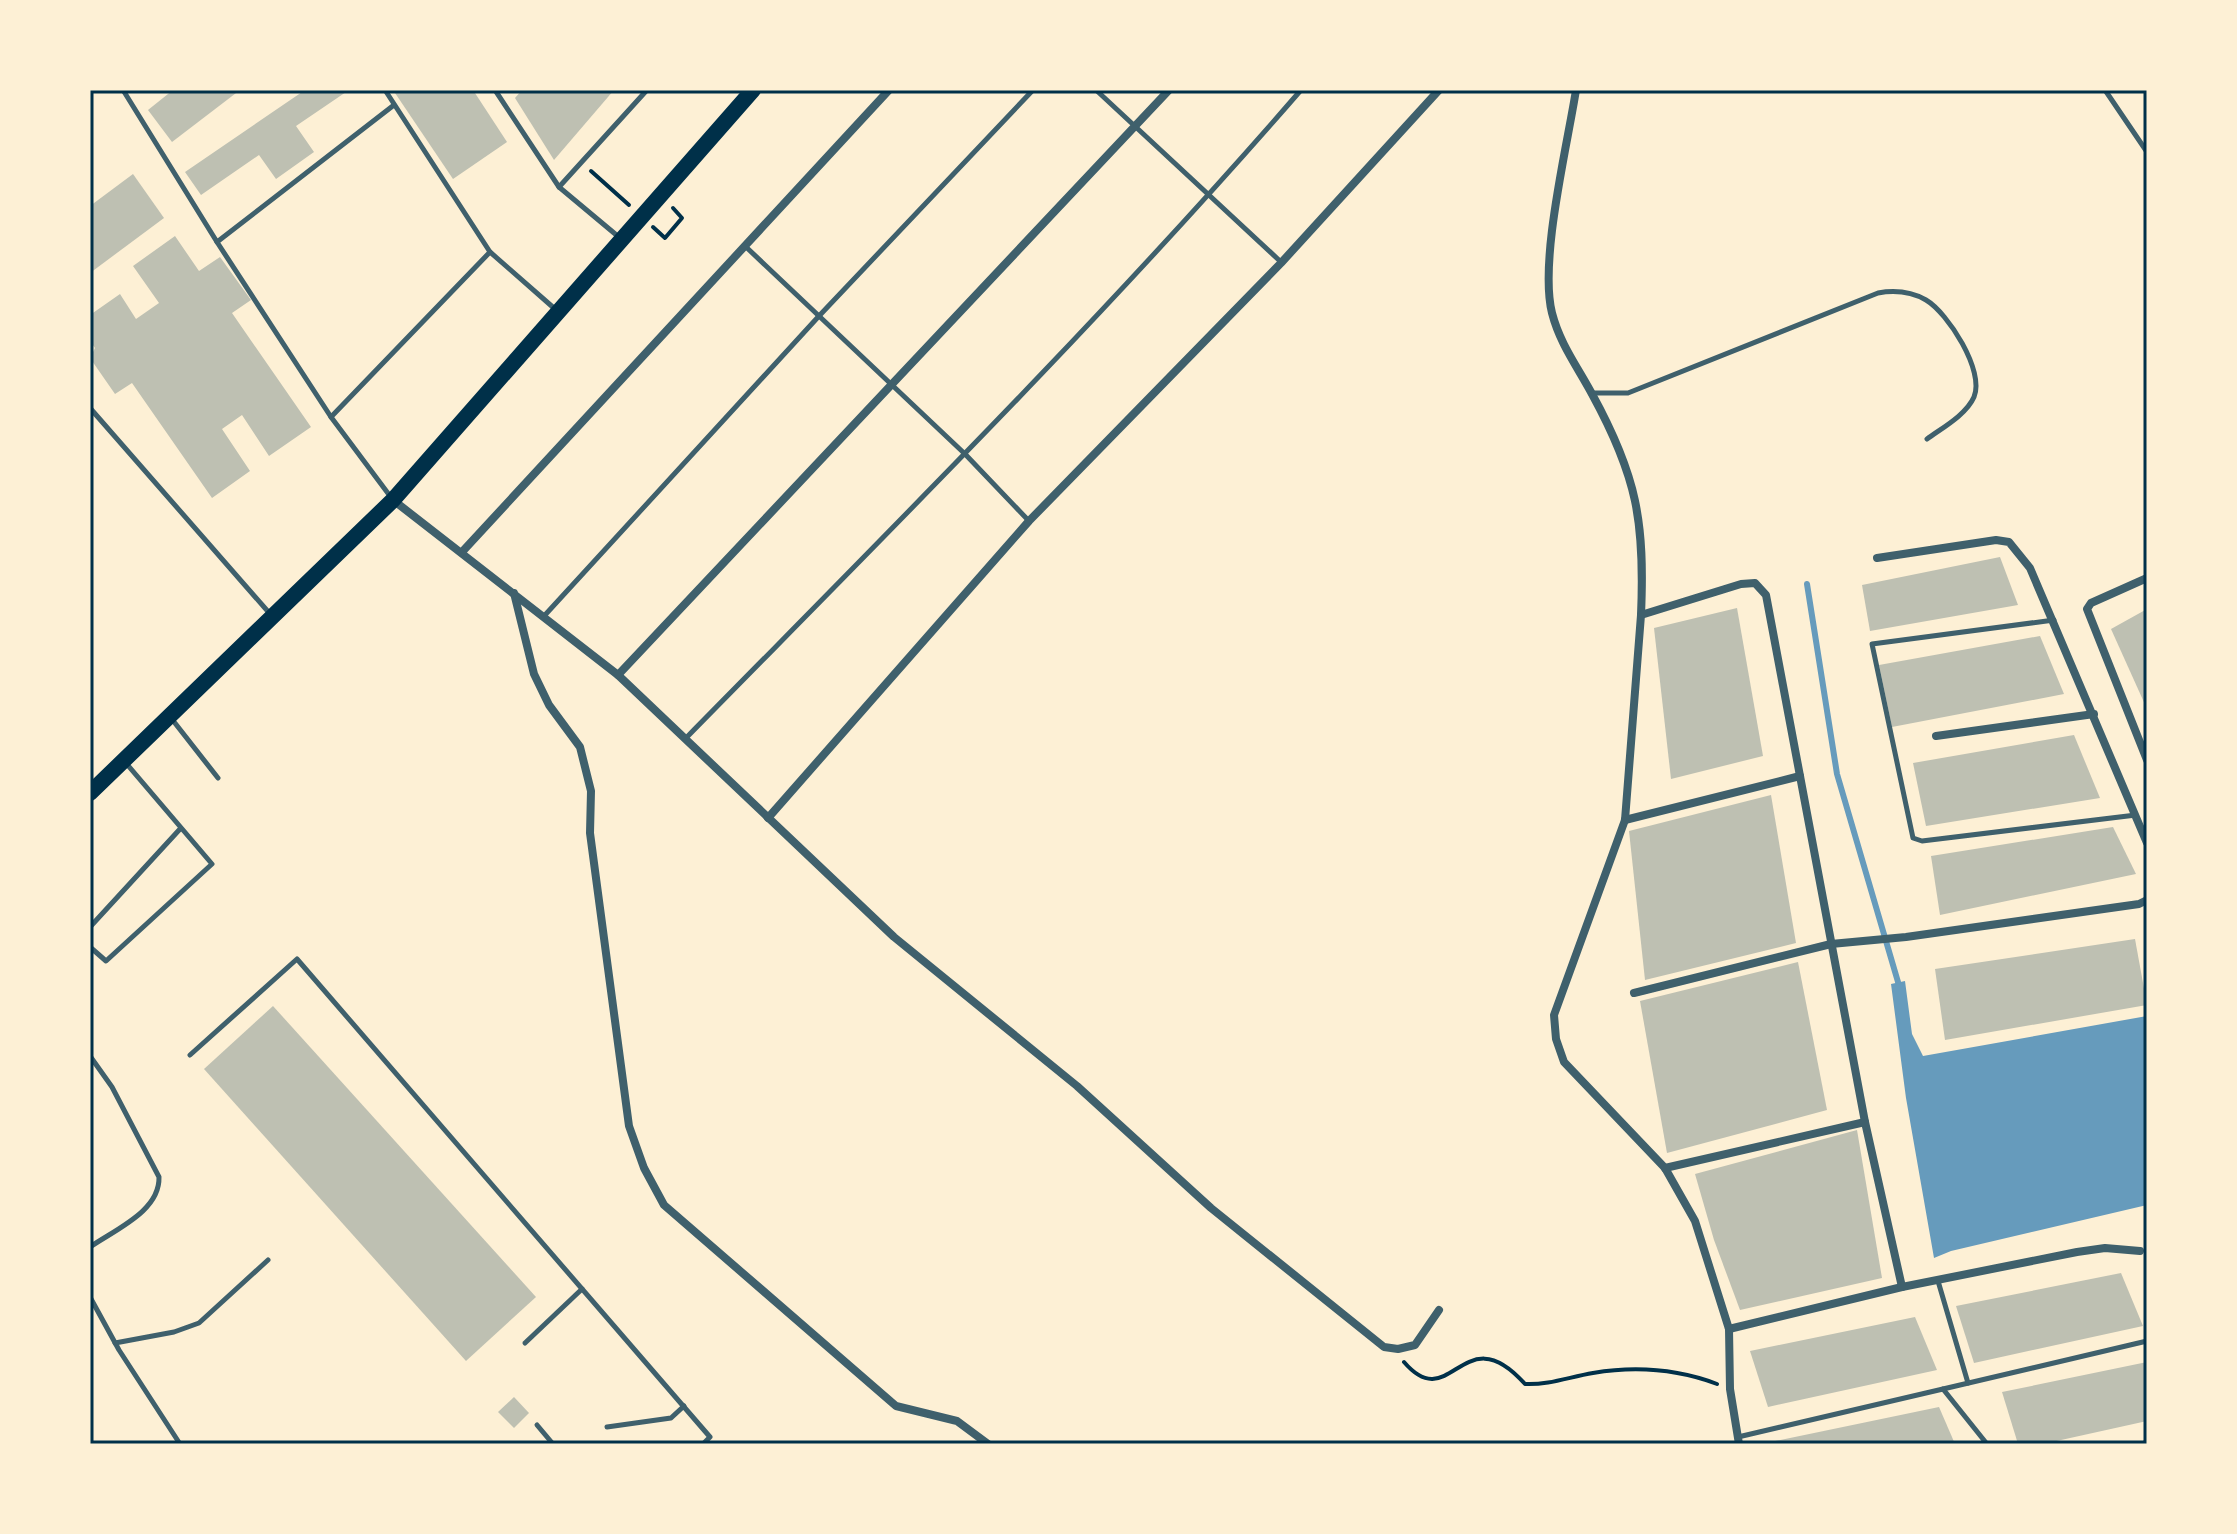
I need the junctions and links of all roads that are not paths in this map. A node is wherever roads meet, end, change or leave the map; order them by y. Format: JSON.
{"nodes":[{"id":1,"x":123,"y":90,"type":"edge"},
{"id":2,"x":385,"y":90,"type":"edge"},
{"id":3,"x":495,"y":90,"type":"edge"},
{"id":4,"x":647,"y":90,"type":"edge"},
{"id":5,"x":753,"y":90,"type":"edge"},
{"id":6,"x":889,"y":90,"type":"edge"},
{"id":7,"x":1033,"y":90,"type":"edge"},
{"id":8,"x":1096,"y":90,"type":"edge"},
{"id":9,"x":1169,"y":90,"type":"edge"},
{"id":10,"x":1301,"y":90,"type":"edge"},
{"id":11,"x":1439,"y":90,"type":"edge"},
{"id":12,"x":1576,"y":90,"type":"edge"},
{"id":13,"x":2105,"y":90,"type":"edge"},
{"id":14,"x":394,"y":105,"type":"junction"},
{"id":15,"x":1135,"y":127,"type":"junction"},
{"id":16,"x":2147,"y":152,"type":"edge"},
{"id":17,"x":559,"y":187,"type":"junction"},
{"id":18,"x":1210,"y":196,"type":"junction"},
{"id":19,"x":624,"y":241,"type":"junction"},
{"id":20,"x":217,"y":242,"type":"junction"},
{"id":21,"x":745,"y":246,"type":"junction"},
{"id":22,"x":490,"y":252,"type":"junction"},
{"id":23,"x":1281,"y":263,"type":"junction"},
{"id":24,"x":559,"y":312,"type":"junction"},
{"id":25,"x":819,"y":316,"type":"junction"},
{"id":26,"x":893,"y":387,"type":"junction"},
{"id":27,"x":1591,"y":393,"type":"junction"},
{"id":28,"x":90,"y":408,"type":"edge"},
{"id":29,"x":331,"y":417,"type":"junction"},
{"id":30,"x":1927,"y":439,"type":"dead end"},
{"id":31,"x":965,"y":454,"type":"junction"},
{"id":32,"x":393,"y":500,"type":"junction"},
{"id":33,"x":1029,"y":521,"type":"junction"},
{"id":34,"x":462,"y":552,"type":"junction"},
{"id":35,"x":1877,"y":558,"type":"dead end"},
{"id":36,"x":2147,"y":578,"type":"edge"},
{"id":37,"x":513,"y":592,"type":"junction"},
{"id":38,"x":545,"y":615,"type":"junction"},
{"id":39,"x":1641,"y":615,"type":"junction"},
{"id":40,"x":272,"y":616,"type":"junction"},
{"id":41,"x":2055,"y":620,"type":"junction"},
{"id":42,"x":618,"y":675,"type":"junction"},
{"id":43,"x":2094,"y":714,"type":"junction"},
{"id":44,"x":170,"y":718,"type":"junction"},
{"id":45,"x":1936,"y":736,"type":"dead end"},
{"id":46,"x":687,"y":737,"type":"junction"},
{"id":47,"x":2147,"y":760,"type":"edge"},
{"id":48,"x":124,"y":761,"type":"junction"},
{"id":49,"x":1800,"y":776,"type":"junction"},
{"id":50,"x":218,"y":778,"type":"dead end"},
{"id":51,"x":90,"y":793,"type":"edge"},
{"id":52,"x":2136,"y":815,"type":"junction"},
{"id":53,"x":768,"y":818,"type":"junction"},
{"id":54,"x":1625,"y":820,"type":"junction"},
{"id":55,"x":180,"y":829,"type":"junction"},
{"id":56,"x":2147,"y":843,"type":"edge"},
{"id":57,"x":2147,"y":900,"type":"edge"},
{"id":58,"x":90,"y":927,"type":"edge"},
{"id":59,"x":1831,"y":944,"type":"junction"},
{"id":60,"x":90,"y":947,"type":"edge"},
{"id":61,"x":1634,"y":993,"type":"dead end"},
{"id":62,"x":190,"y":1055,"type":"dead end"},
{"id":63,"x":90,"y":1056,"type":"edge"},
{"id":64,"x":1865,"y":1122,"type":"junction"},
{"id":65,"x":1665,"y":1168,"type":"junction"},
{"id":66,"x":90,"y":1247,"type":"edge"},
{"id":67,"x":2144,"y":1254,"type":"edge"},
{"id":68,"x":268,"y":1260,"type":"dead end"},
{"id":69,"x":1938,"y":1281,"type":"junction"},
{"id":70,"x":1902,"y":1287,"type":"junction"},
{"id":71,"x":582,"y":1289,"type":"junction"},
{"id":72,"x":90,"y":1297,"type":"edge"},
{"id":73,"x":1439,"y":1310,"type":"dead end"},
{"id":74,"x":1729,"y":1329,"type":"junction"},
{"id":75,"x":2147,"y":1341,"type":"edge"},
{"id":76,"x":115,"y":1343,"type":"junction"},
{"id":77,"x":525,"y":1343,"type":"dead end"},
{"id":78,"x":1968,"y":1384,"type":"junction"},
{"id":79,"x":1943,"y":1389,"type":"junction"},
{"id":80,"x":684,"y":1406,"type":"junction"},
{"id":81,"x":537,"y":1425,"type":"dead end"},
{"id":82,"x":607,"y":1427,"type":"dead end"},
{"id":83,"x":1738,"y":1440,"type":"edge"},
{"id":84,"x":180,"y":1444,"type":"edge"},
{"id":85,"x":553,"y":1444,"type":"edge"},
{"id":86,"x":703,"y":1444,"type":"edge"},
{"id":87,"x":988,"y":1444,"type":"edge"},
{"id":88,"x":1987,"y":1444,"type":"edge"}],
"edges":[{"from":1,"to":20,"type":"lane"},
{"from":2,"to":14,"type":"lane"},
{"from":3,"to":17,"type":"lane"},
{"from":4,"to":17,"type":"lane"},
{"from":5,"to":19,"type":"highway"},
{"from":6,"to":21,"type":"street"},
{"from":7,"to":25,"type":"lane"},
{"from":8,"to":15,"type":"lane"},
{"from":9,"to":15,"type":"street"},
{"from":10,"to":18,"type":"lane"},
{"from":11,"to":23,"type":"street"},
{"from":12,"to":27,"type":"street"},
{"from":13,"to":16,"type":"lane"},
{"from":14,"to":20,"type":"lane"},
{"from":14,"to":22,"type":"lane"},
{"from":15,"to":18,"type":"lane"},
{"from":15,"to":26,"type":"street"},
{"from":17,"to":19,"type":"lane"},
{"from":18,"to":23,"type":"lane"},
{"from":18,"to":31,"type":"lane"},
{"from":19,"to":24,"type":"highway"},
{"from":20,"to":29,"type":"lane"},
{"from":21,"to":25,"type":"lane"},
{"from":21,"to":34,"type":"street"},
{"from":22,"to":24,"type":"lane"},
{"from":22,"to":29,"type":"lane"},
{"from":23,"to":33,"type":"street"},
{"from":24,"to":32,"type":"highway"},
{"from":25,"to":26,"type":"lane"},
{"from":25,"to":38,"type":"lane"},
{"from":26,"to":31,"type":"lane"},
{"from":26,"to":42,"type":"street"},
{"from":27,"to":30,"type":"lane"},
{"from":27,"to":39,"type":"street"},
{"from":28,"to":40,"type":"lane"},
{"from":29,"to":32,"type":"lane"},
{"from":31,"to":33,"type":"lane"},
{"from":31,"to":46,"type":"lane"},
{"from":32,"to":34,"type":"street"},
{"from":32,"to":40,"type":"highway"},
{"from":33,"to":53,"type":"street"},
{"from":34,"to":37,"type":"street"},
{"from":35,"to":41,"type":"street"},
{"from":36,"to":47,"type":"street"},
{"from":37,"to":38,"type":"street"},
{"from":37,"to":87,"type":"street"},
{"from":38,"to":42,"type":"street"},
{"from":39,"to":49,"type":"street"},
{"from":39,"to":54,"type":"street"},
{"from":40,"to":44,"type":"highway"},
{"from":41,"to":43,"type":"street"},
{"from":41,"to":52,"type":"lane"},
{"from":42,"to":46,"type":"street"},
{"from":43,"to":45,"type":"street"},
{"from":43,"to":52,"type":"street"},
{"from":44,"to":48,"type":"highway"},
{"from":44,"to":50,"type":"lane"},
{"from":46,"to":53,"type":"street"},
{"from":48,"to":51,"type":"highway"},
{"from":48,"to":55,"type":"lane"},
{"from":49,"to":54,"type":"street"},
{"from":49,"to":59,"type":"street"},
{"from":52,"to":56,"type":"street"},
{"from":53,"to":73,"type":"street"},
{"from":54,"to":65,"type":"street"},
{"from":55,"to":58,"type":"lane"},
{"from":55,"to":60,"type":"lane"},
{"from":57,"to":59,"type":"street"},
{"from":59,"to":61,"type":"street"},
{"from":59,"to":64,"type":"street"},
{"from":62,"to":71,"type":"lane"},
{"from":63,"to":66,"type":"lane"},
{"from":64,"to":65,"type":"street"},
{"from":64,"to":70,"type":"street"},
{"from":65,"to":74,"type":"street"},
{"from":67,"to":69,"type":"street"},
{"from":68,"to":76,"type":"lane"},
{"from":69,"to":70,"type":"street"},
{"from":69,"to":78,"type":"lane"},
{"from":70,"to":74,"type":"street"},
{"from":71,"to":77,"type":"lane"},
{"from":71,"to":80,"type":"lane"},
{"from":72,"to":76,"type":"lane"},
{"from":74,"to":83,"type":"street"},
{"from":75,"to":78,"type":"lane"},
{"from":76,"to":84,"type":"lane"},
{"from":78,"to":79,"type":"lane"},
{"from":79,"to":83,"type":"lane"},
{"from":79,"to":88,"type":"lane"},
{"from":80,"to":82,"type":"lane"},
{"from":80,"to":86,"type":"lane"},
{"from":81,"to":85,"type":"lane"}]}
